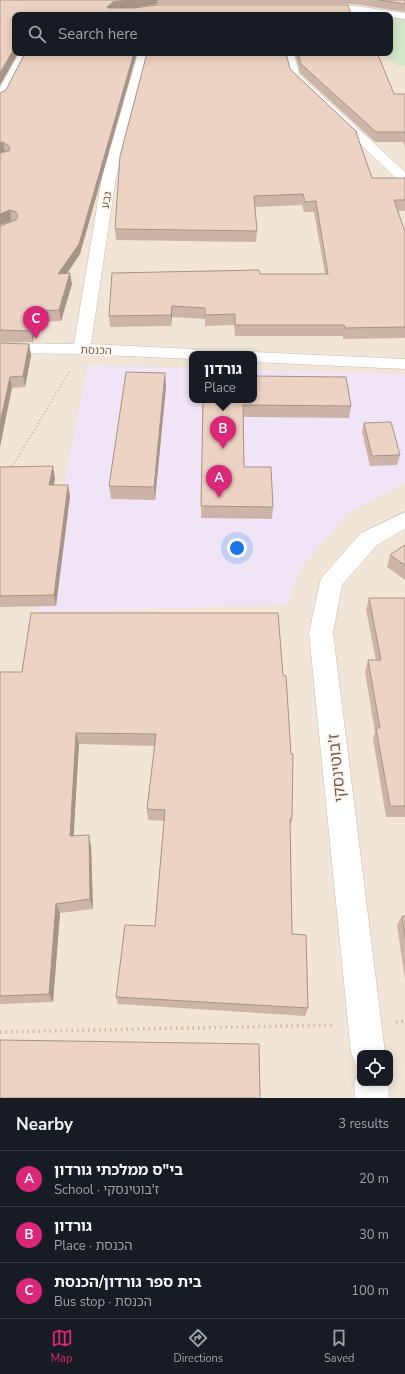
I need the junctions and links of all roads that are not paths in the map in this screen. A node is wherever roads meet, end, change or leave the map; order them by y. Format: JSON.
{"nodes":[{"id":1,"x":312,"y":9,"type":"edge"},
{"id":2,"x":391,"y":12,"type":"edge"},
{"id":3,"x":393,"y":13,"type":"edge"},
{"id":4,"x":405,"y":16,"type":"edge"},
{"id":5,"x":22,"y":56,"type":"edge"},
{"id":6,"x":142,"y":56,"type":"edge"},
{"id":7,"x":290,"y":56,"type":"edge"},
{"id":8,"x":0,"y":99,"type":"edge"},
{"id":9,"x":405,"y":179,"type":"edge"},
{"id":10,"x":0,"y":348,"type":"edge"},
{"id":11,"x":82,"y":349,"type":"junction"},
{"id":12,"x":189,"y":354,"type":"edge"},
{"id":13,"x":257,"y":357,"type":"edge"},
{"id":14,"x":405,"y":364,"type":"edge"},
{"id":15,"x":405,"y":520,"type":"edge"},
{"id":16,"x":368,"y":1050,"type":"edge"},
{"id":17,"x":371,"y":1086,"type":"edge"},
{"id":18,"x":372,"y":1098,"type":"edge"}],
"edges":[{"from":1,"to":2,"type":"street"},
{"from":3,"to":4,"type":"street"},
{"from":5,"to":8,"type":"street"},
{"from":6,"to":11,"type":"street","name":"גבע"},
{"from":7,"to":9,"type":"street"},
{"from":10,"to":11,"type":"street","name":"הכנסת"},
{"from":11,"to":12,"type":"street","name":"הכנסת"},
{"from":13,"to":14,"type":"street"},
{"from":15,"to":16,"type":"street","name":"ז'בוטינסקי"},
{"from":17,"to":18,"type":"street"}]}
